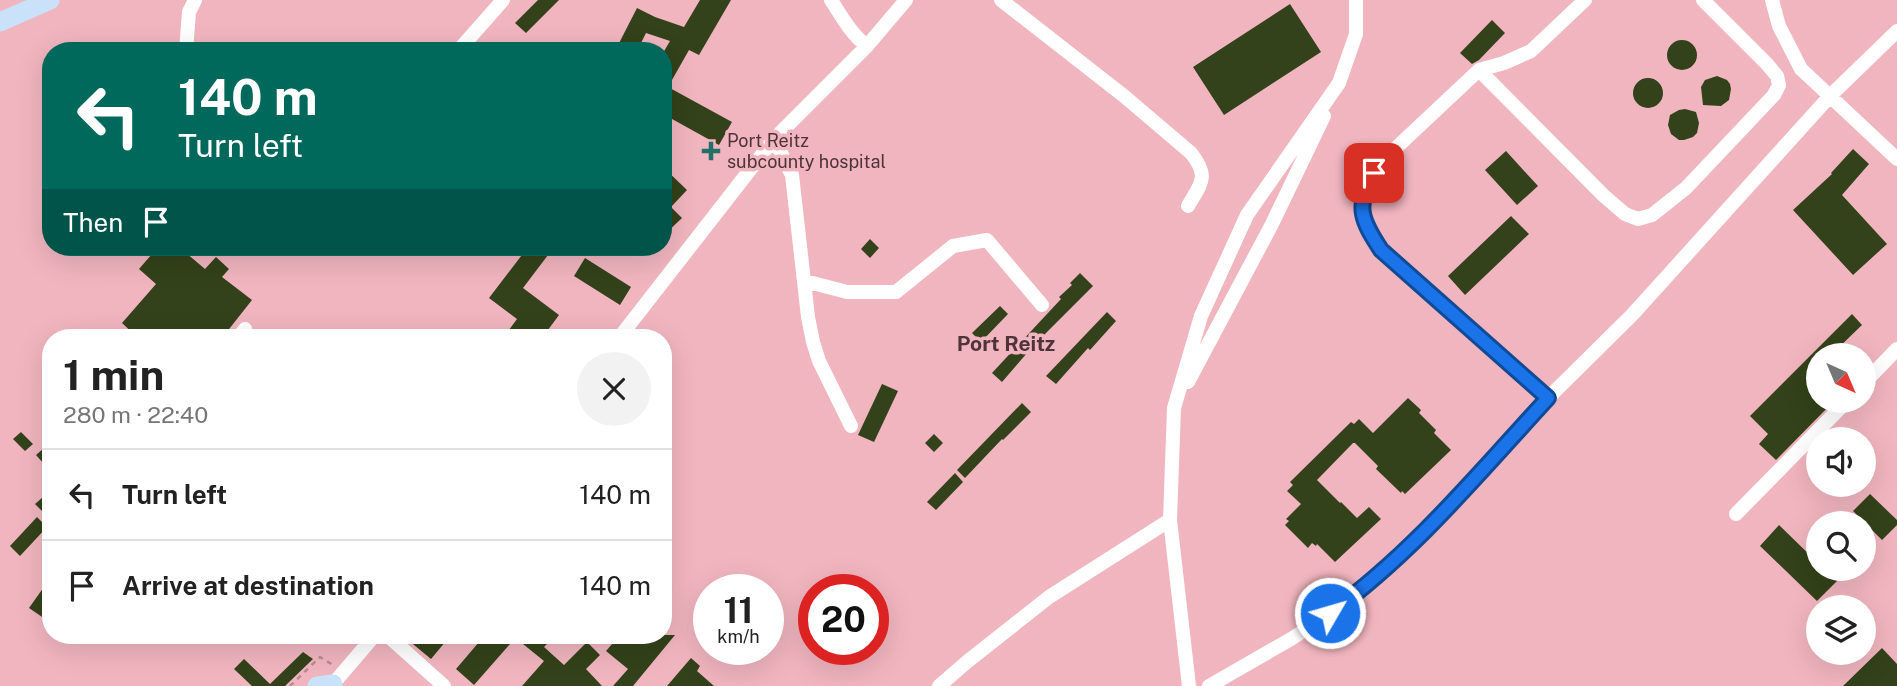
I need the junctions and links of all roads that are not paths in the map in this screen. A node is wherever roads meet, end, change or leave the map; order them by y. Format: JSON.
{"nodes":[{"id":1,"x":50,"y":0,"type":"edge"},
{"id":2,"x":194,"y":0,"type":"edge"},
{"id":3,"x":502,"y":0,"type":"edge"},
{"id":4,"x":831,"y":0,"type":"edge"},
{"id":5,"x":906,"y":0,"type":"edge"},
{"id":6,"x":1001,"y":0,"type":"edge"},
{"id":7,"x":1356,"y":0,"type":"edge"},
{"id":8,"x":1585,"y":0,"type":"edge"},
{"id":9,"x":1703,"y":0,"type":"edge"},
{"id":10,"x":1772,"y":0,"type":"edge"},
{"id":11,"x":0,"y":22,"type":"edge"},
{"id":12,"x":1897,"y":31,"type":"edge"},
{"id":13,"x":187,"y":42,"type":"edge"},
{"id":14,"x":466,"y":42,"type":"edge"},
{"id":15,"x":867,"y":46,"type":"junction"},
{"id":16,"x":1479,"y":69,"type":"junction"},
{"id":17,"x":1339,"y":83,"type":"junction"},
{"id":18,"x":1830,"y":96,"type":"junction"},
{"id":19,"x":774,"y":139,"type":"junction"},
{"id":20,"x":1897,"y":159,"type":"edge"},
{"id":21,"x":1188,"y":206,"type":"dead end"},
{"id":22,"x":805,"y":281,"type":"junction"},
{"id":23,"x":1042,"y":305,"type":"dead end"},
{"id":24,"x":626,"y":329,"type":"edge"},
{"id":25,"x":1897,"y":349,"type":"edge"},
{"id":26,"x":1876,"y":371,"type":"edge"},
{"id":27,"x":1548,"y":398,"type":"junction"},
{"id":28,"x":1174,"y":408,"type":"junction"},
{"id":29,"x":1835,"y":413,"type":"edge"},
{"id":30,"x":850,"y":426,"type":"dead end"},
{"id":31,"x":1736,"y":514,"type":"dead end"},
{"id":32,"x":1170,"y":520,"type":"junction"},
{"id":33,"x":367,"y":644,"type":"edge"},
{"id":34,"x":397,"y":644,"type":"edge"},
{"id":35,"x":328,"y":685,"type":"edge"},
{"id":36,"x":444,"y":686,"type":"edge"},
{"id":37,"x":939,"y":686,"type":"edge"},
{"id":38,"x":1189,"y":686,"type":"edge"},
{"id":39,"x":1209,"y":686,"type":"edge"}],
"edges":[{"from":1,"to":11,"type":"main road"},
{"from":2,"to":13,"type":"street"},
{"from":3,"to":14,"type":"street"},
{"from":4,"to":15,"type":"street"},
{"from":5,"to":15,"type":"street"},
{"from":6,"to":21,"type":"street"},
{"from":7,"to":17,"type":"street"},
{"from":8,"to":16,"type":"street"},
{"from":9,"to":16,"type":"street"},
{"from":10,"to":18,"type":"street"},
{"from":12,"to":18,"type":"street"},
{"from":15,"to":19,"type":"street"},
{"from":16,"to":27,"type":"street"},
{"from":17,"to":28,"type":"street"},
{"from":17,"to":28,"type":"street"},
{"from":18,"to":20,"type":"street"},
{"from":18,"to":27,"type":"street"},
{"from":19,"to":22,"type":"street"},
{"from":19,"to":24,"type":"street"},
{"from":22,"to":23,"type":"street"},
{"from":22,"to":30,"type":"street"},
{"from":25,"to":26,"type":"street"},
{"from":27,"to":39,"type":"street"},
{"from":28,"to":32,"type":"street"},
{"from":29,"to":31,"type":"street"},
{"from":32,"to":37,"type":"street"},
{"from":32,"to":38,"type":"street"},
{"from":33,"to":35,"type":"street"},
{"from":34,"to":36,"type":"street"}]}
